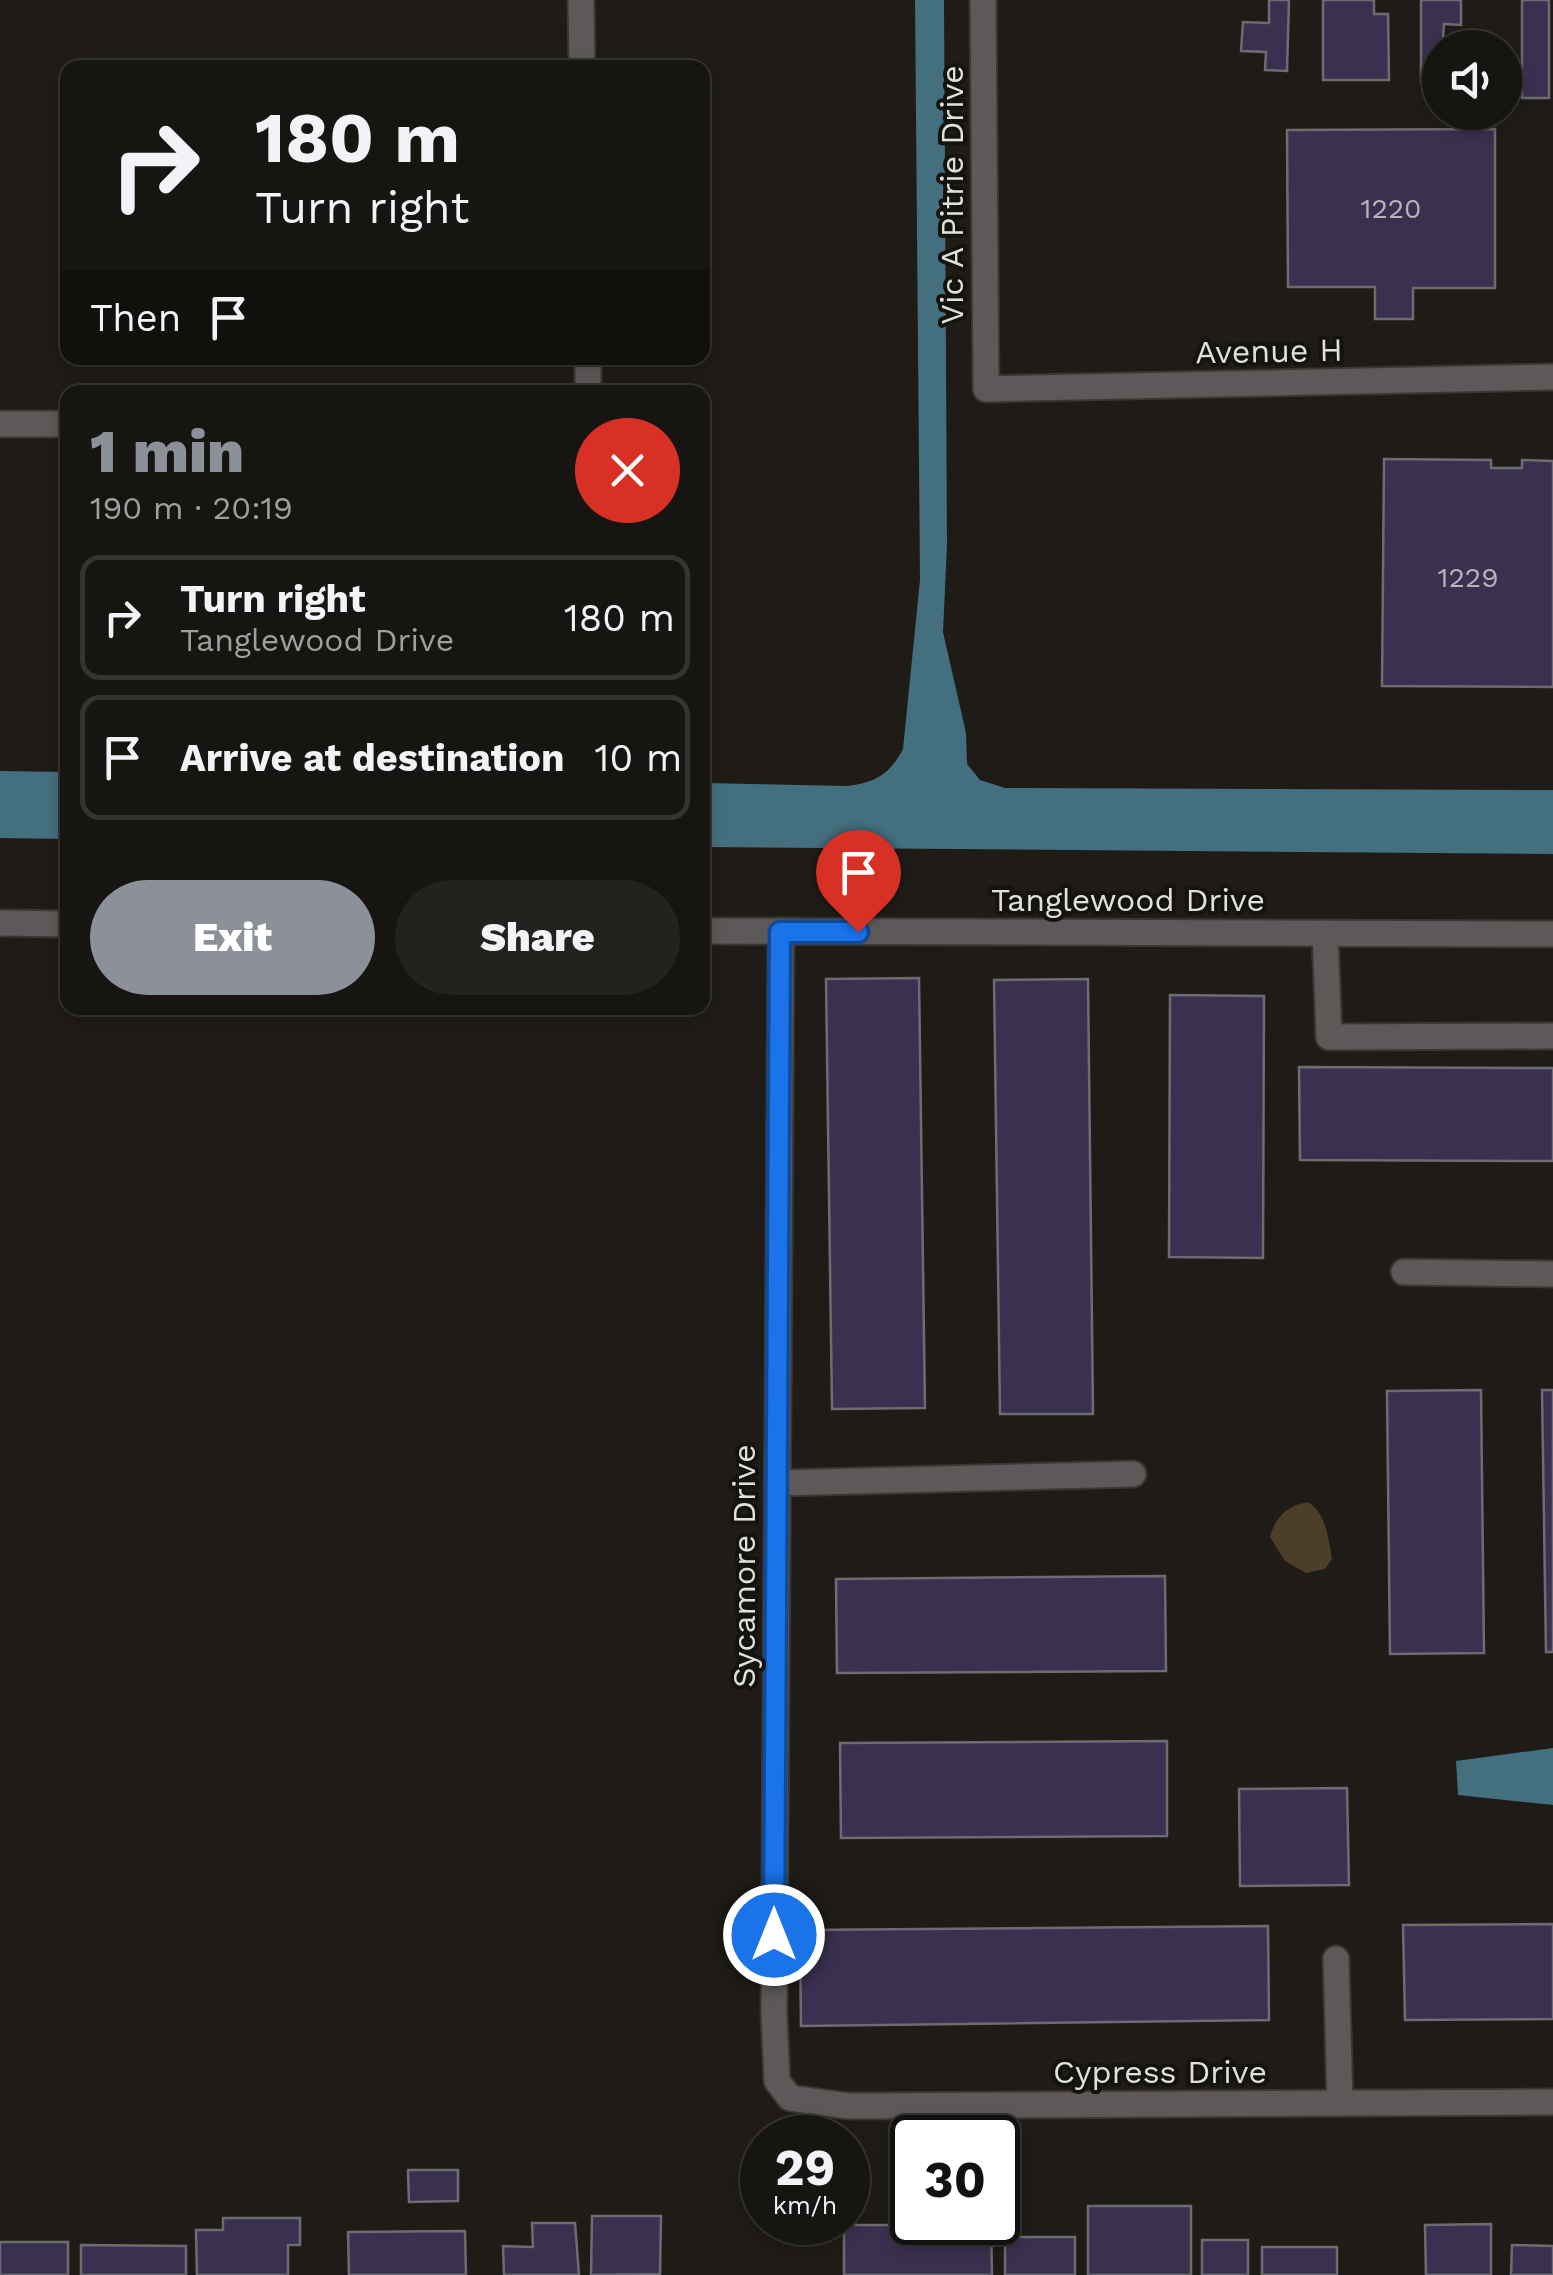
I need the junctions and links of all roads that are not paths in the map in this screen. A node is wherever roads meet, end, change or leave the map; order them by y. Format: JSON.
{"nodes":[{"id":1,"x":581,"y":0,"type":"edge"},
{"id":2,"x":983,"y":0,"type":"edge"},
{"id":3,"x":582,"y":60,"type":"edge"},
{"id":4,"x":1553,"y":377,"type":"edge"},
{"id":5,"x":986,"y":389,"type":"joint"},
{"id":6,"x":0,"y":424,"type":"edge"},
{"id":7,"x":60,"y":424,"type":"edge"},
{"id":8,"x":0,"y":923,"type":"edge"},
{"id":9,"x":60,"y":924,"type":"edge"},
{"id":10,"x":710,"y":930,"type":"edge"},
{"id":11,"x":780,"y":932,"type":"junction"},
{"id":12,"x":1325,"y":934,"type":"junction"},
{"id":13,"x":1553,"y":934,"type":"edge"},
{"id":14,"x":1553,"y":1036,"type":"edge"},
{"id":15,"x":1404,"y":1272,"type":"dead end"},
{"id":16,"x":1553,"y":1274,"type":"edge"},
{"id":17,"x":1133,"y":1474,"type":"dead end"},
{"id":18,"x":776,"y":1483,"type":"junction"},
{"id":19,"x":1336,"y":1959,"type":"dead end"},
{"id":20,"x":777,"y":2081,"type":"joint"},
{"id":21,"x":1553,"y":2102,"type":"edge"},
{"id":22,"x":1340,"y":2103,"type":"junction"}],
"edges":[{"from":1,"to":3,"type":"street"},
{"from":2,"to":5,"type":"street","name":"Vic A Pitrie Drive"},
{"from":4,"to":5,"type":"street","name":"Avenue H"},
{"from":6,"to":7,"type":"street"},
{"from":8,"to":9,"type":"street"},
{"from":10,"to":11,"type":"street","name":"Tanglewood Drive"},
{"from":11,"to":12,"type":"street","name":"Tanglewood Drive"},
{"from":11,"to":18,"type":"street","name":"Sycamore Drive"},
{"from":12,"to":13,"type":"street","name":"Tanglewood Drive"},
{"from":12,"to":14,"type":"street"},
{"from":15,"to":16,"type":"street"},
{"from":17,"to":18,"type":"street"},
{"from":18,"to":20,"type":"street","name":"Sycamore Drive"},
{"from":19,"to":22,"type":"street"},
{"from":20,"to":22,"type":"street","name":"Cypress Drive"},
{"from":21,"to":22,"type":"street","name":"Cypress Drive"}]}
